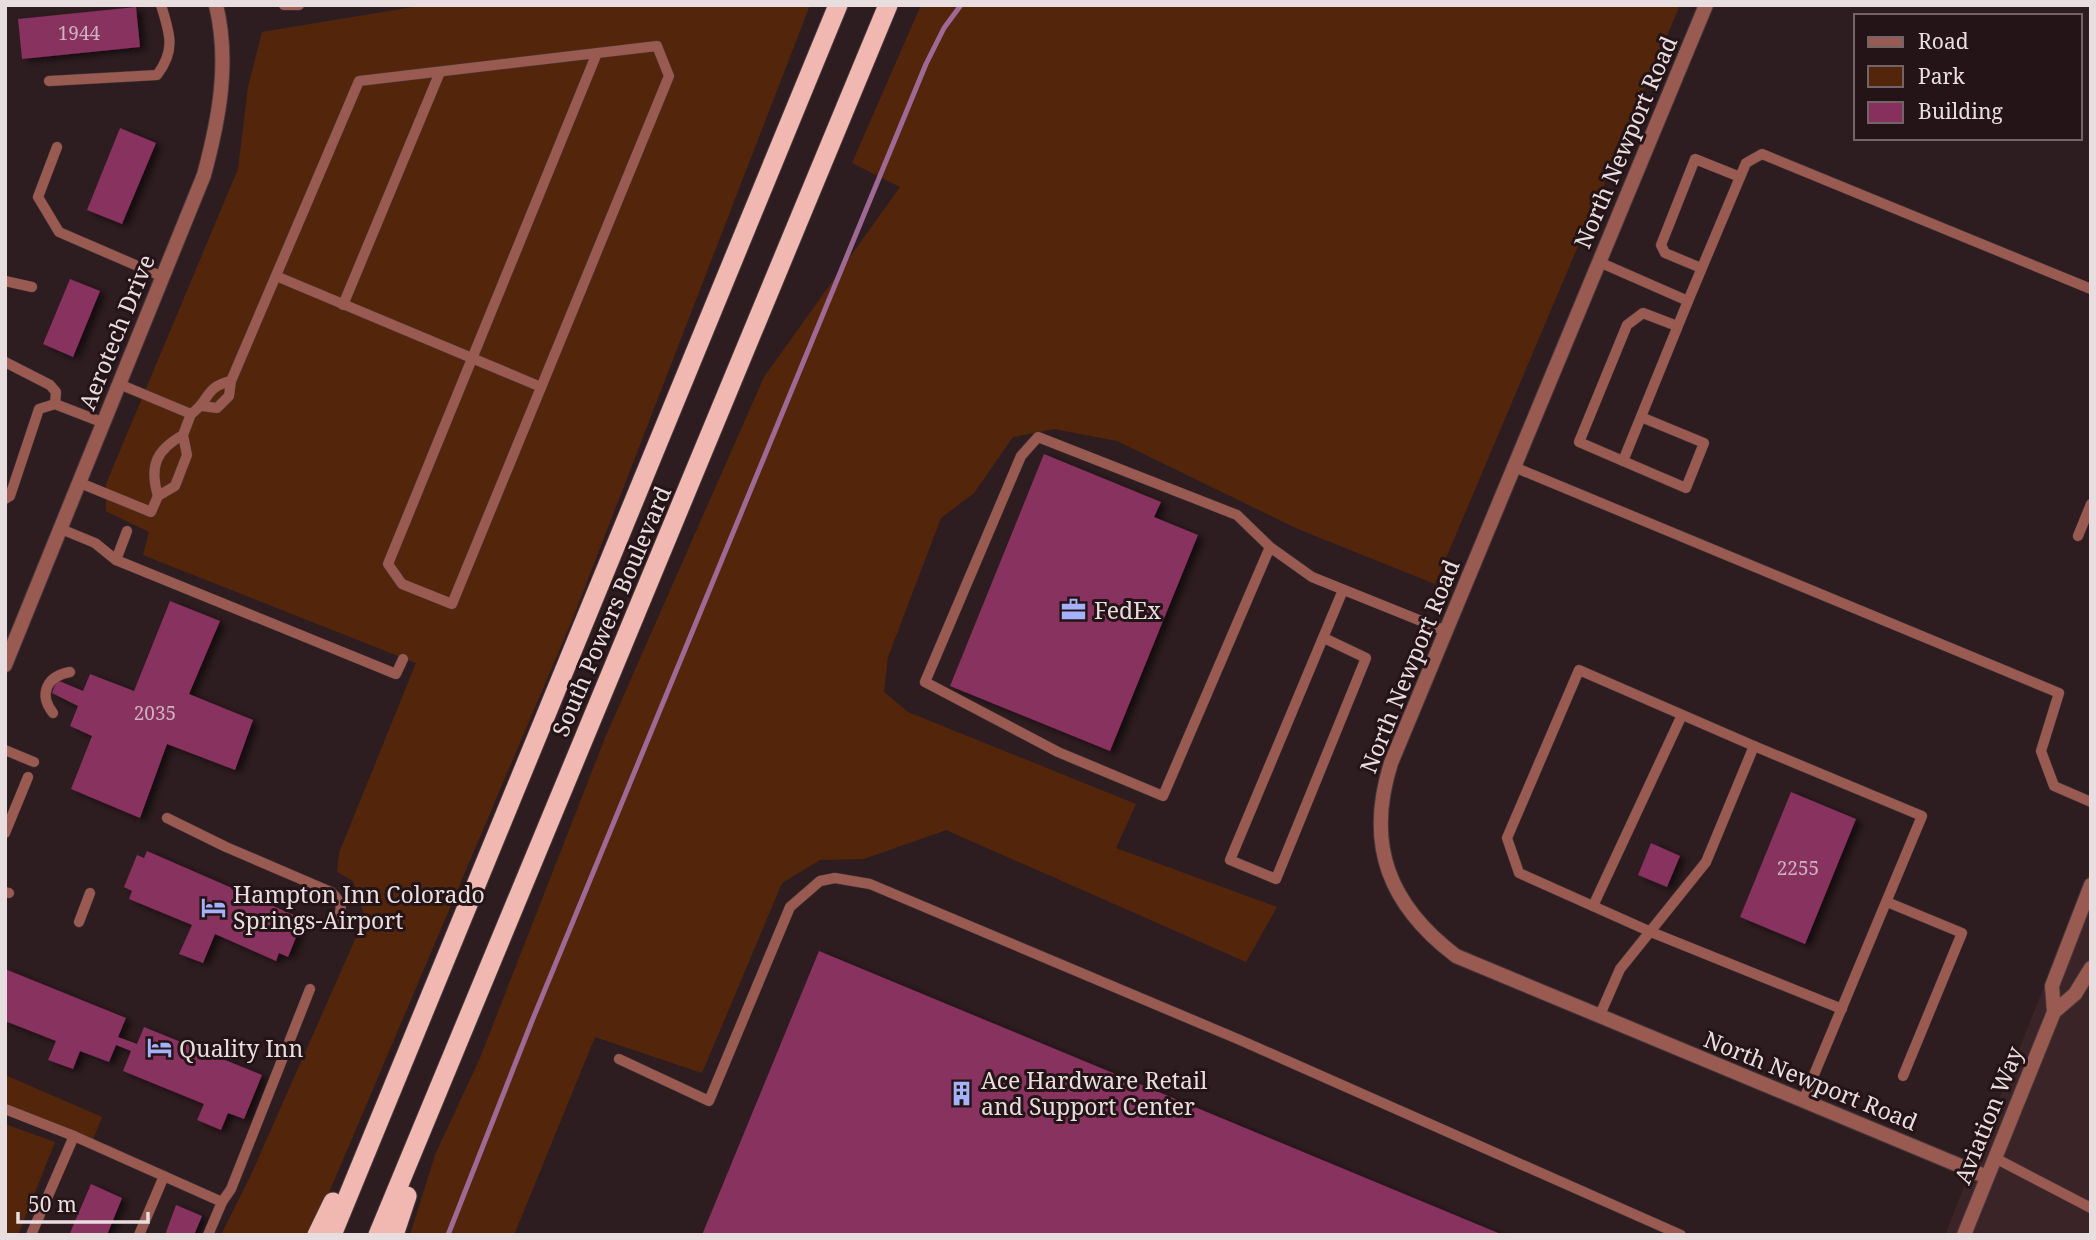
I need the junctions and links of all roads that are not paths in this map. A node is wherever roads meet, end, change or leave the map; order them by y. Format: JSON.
{"nodes":[{"id":1,"x":160,"y":5,"type":"edge"},
{"id":2,"x":216,"y":5,"type":"edge"},
{"id":3,"x":284,"y":5,"type":"edge"},
{"id":4,"x":299,"y":5,"type":"edge"},
{"id":5,"x":838,"y":5,"type":"edge"},
{"id":6,"x":888,"y":5,"type":"edge"},
{"id":7,"x":1706,"y":5,"type":"edge"},
{"id":8,"x":597,"y":53,"type":"junction"},
{"id":9,"x":440,"y":72,"type":"junction"},
{"id":10,"x":49,"y":80,"type":"dead end"},
{"id":11,"x":57,"y":147,"type":"dead end"},
{"id":12,"x":1740,"y":177,"type":"junction"},
{"id":13,"x":1599,"y":262,"type":"junction"},
{"id":14,"x":1701,"y":268,"type":"junction"},
{"id":15,"x":276,"y":276,"type":"junction"},
{"id":16,"x":163,"y":277,"type":"junction"},
{"id":17,"x":5,"y":281,"type":"edge"},
{"id":18,"x":32,"y":287,"type":"dead end"},
{"id":19,"x":2091,"y":289,"type":"edge"},
{"id":20,"x":1688,"y":301,"type":"junction"},
{"id":21,"x":343,"y":305,"type":"junction"},
{"id":22,"x":1677,"y":326,"type":"junction"},
{"id":23,"x":472,"y":359,"type":"junction"},
{"id":24,"x":5,"y":362,"type":"edge"},
{"id":25,"x":231,"y":381,"type":"junction"},
{"id":26,"x":120,"y":384,"type":"junction"},
{"id":27,"x":541,"y":387,"type":"junction"},
{"id":28,"x":55,"y":404,"type":"junction"},
{"id":29,"x":202,"y":406,"type":"junction"},
{"id":30,"x":191,"y":414,"type":"junction"},
{"id":31,"x":1641,"y":416,"type":"junction"},
{"id":32,"x":104,"y":423,"type":"junction"},
{"id":33,"x":183,"y":435,"type":"junction"},
{"id":34,"x":1623,"y":461,"type":"junction"},
{"id":35,"x":1514,"y":467,"type":"junction"},
{"id":36,"x":79,"y":483,"type":"junction"},
{"id":37,"x":158,"y":496,"type":"junction"},
{"id":38,"x":5,"y":499,"type":"edge"},
{"id":39,"x":2091,"y":504,"type":"edge"},
{"id":40,"x":61,"y":529,"type":"junction"},
{"id":41,"x":127,"y":531,"type":"dead end"},
{"id":42,"x":2077,"y":536,"type":"dead end"},
{"id":43,"x":1270,"y":547,"type":"junction"},
{"id":44,"x":116,"y":560,"type":"junction"},
{"id":45,"x":1343,"y":590,"type":"junction"},
{"id":46,"x":1446,"y":631,"type":"junction"},
{"id":47,"x":1324,"y":638,"type":"junction"},
{"id":48,"x":403,"y":659,"type":"dead end"},
{"id":49,"x":5,"y":665,"type":"edge"},
{"id":50,"x":70,"y":672,"type":"dead end"},
{"id":51,"x":53,"y":713,"type":"dead end"},
{"id":52,"x":1682,"y":715,"type":"junction"},
{"id":53,"x":1754,"y":747,"type":"junction"},
{"id":54,"x":5,"y":750,"type":"edge"},
{"id":55,"x":34,"y":762,"type":"dead end"},
{"id":56,"x":28,"y":777,"type":"dead end"},
{"id":57,"x":2091,"y":802,"type":"edge"},
{"id":58,"x":167,"y":818,"type":"dead end"},
{"id":59,"x":5,"y":833,"type":"edge"},
{"id":60,"x":482,"y":868,"type":"junction"},
{"id":61,"x":2091,"y":885,"type":"edge"},
{"id":62,"x":90,"y":893,"type":"dead end"},
{"id":63,"x":1887,"y":902,"type":"junction"},
{"id":64,"x":1593,"y":906,"type":"junction"},
{"id":65,"x":79,"y":922,"type":"dead end"},
{"id":66,"x":336,"y":925,"type":"dead end"},
{"id":67,"x":1651,"y":932,"type":"junction"},
{"id":68,"x":2091,"y":968,"type":"edge"},
{"id":69,"x":310,"y":989,"type":"dead end"},
{"id":70,"x":1842,"y":1009,"type":"junction"},
{"id":71,"x":2054,"y":1012,"type":"junction"},
{"id":72,"x":1599,"y":1017,"type":"junction"},
{"id":73,"x":460,"y":1039,"type":"junction"},
{"id":74,"x":619,"y":1059,"type":"dead end"},
{"id":75,"x":1903,"y":1076,"type":"dead end"},
{"id":76,"x":1803,"y":1101,"type":"junction"},
{"id":77,"x":5,"y":1109,"type":"edge"},
{"id":78,"x":74,"y":1136,"type":"junction"},
{"id":79,"x":1995,"y":1158,"type":"junction"},
{"id":80,"x":164,"y":1176,"type":"junction"},
{"id":81,"x":1987,"y":1177,"type":"junction"},
{"id":82,"x":222,"y":1202,"type":"junction"},
{"id":83,"x":2091,"y":1208,"type":"edge"},
{"id":84,"x":31,"y":1235,"type":"edge"},
{"id":85,"x":139,"y":1235,"type":"edge"},
{"id":86,"x":208,"y":1235,"type":"edge"},
{"id":87,"x":317,"y":1235,"type":"edge"},
{"id":88,"x":332,"y":1235,"type":"edge"},
{"id":89,"x":378,"y":1235,"type":"edge"},
{"id":90,"x":394,"y":1235,"type":"edge"},
{"id":91,"x":1681,"y":1235,"type":"edge"},
{"id":92,"x":1964,"y":1235,"type":"edge"}],
"edges":[{"from":1,"to":10,"type":"lane"},
{"from":2,"to":16,"type":"street","name":"Aerotech Drive"},
{"from":3,"to":4,"type":"lane"},
{"from":5,"to":60,"type":"highway","name":"South Powers Boulevard"},
{"from":6,"to":73,"type":"highway","name":"South Powers Boulevard"},
{"from":7,"to":13,"type":"street","name":"North Newport Road"},
{"from":8,"to":9,"type":"lane"},
{"from":8,"to":23,"type":"lane"},
{"from":8,"to":27,"type":"lane"},
{"from":9,"to":15,"type":"lane"},
{"from":9,"to":21,"type":"lane"},
{"from":11,"to":16,"type":"lane"},
{"from":12,"to":14,"type":"lane"},
{"from":12,"to":14,"type":"lane"},
{"from":12,"to":19,"type":"lane"},
{"from":13,"to":20,"type":"lane"},
{"from":13,"to":35,"type":"street","name":"North Newport Road"},
{"from":14,"to":20,"type":"lane"},
{"from":15,"to":21,"type":"lane"},
{"from":15,"to":25,"type":"lane"},
{"from":16,"to":26,"type":"street","name":"Aerotech Drive"},
{"from":17,"to":18,"type":"lane"},
{"from":20,"to":22,"type":"lane"},
{"from":21,"to":23,"type":"lane"},
{"from":22,"to":31,"type":"lane"},
{"from":22,"to":34,"type":"lane"},
{"from":23,"to":27,"type":"lane"},
{"from":23,"to":27,"type":"lane"},
{"from":24,"to":28,"type":"lane"},
{"from":25,"to":29,"type":"lane"},
{"from":25,"to":29,"type":"lane"},
{"from":26,"to":30,"type":"lane"},
{"from":26,"to":32,"type":"street","name":"Aerotech Drive"},
{"from":28,"to":32,"type":"lane"},
{"from":28,"to":38,"type":"lane"},
{"from":29,"to":30,"type":"lane"},
{"from":30,"to":33,"type":"lane"},
{"from":31,"to":34,"type":"lane"},
{"from":31,"to":34,"type":"lane"},
{"from":32,"to":36,"type":"street","name":"Aerotech Drive"},
{"from":33,"to":37,"type":"lane"},
{"from":33,"to":37,"type":"lane"},
{"from":35,"to":46,"type":"street","name":"North Newport Road"},
{"from":35,"to":57,"type":"lane"},
{"from":36,"to":37,"type":"lane"},
{"from":36,"to":40,"type":"street","name":"Aerotech Drive"},
{"from":39,"to":42,"type":"lane"},
{"from":40,"to":44,"type":"lane"},
{"from":40,"to":49,"type":"street","name":"Aerotech Drive"},
{"from":41,"to":44,"type":"lane"},
{"from":43,"to":43,"type":"lane"},
{"from":43,"to":45,"type":"lane"},
{"from":44,"to":48,"type":"lane"},
{"from":45,"to":46,"type":"lane"},
{"from":45,"to":47,"type":"lane"},
{"from":46,"to":72,"type":"street","name":"North Newport Road"},
{"from":47,"to":47,"type":"lane"},
{"from":50,"to":51,"type":"lane"},
{"from":52,"to":53,"type":"lane"},
{"from":52,"to":64,"type":"lane"},
{"from":52,"to":64,"type":"lane"},
{"from":53,"to":63,"type":"lane"},
{"from":53,"to":67,"type":"lane"},
{"from":54,"to":55,"type":"lane"},
{"from":56,"to":59,"type":"lane"},
{"from":58,"to":66,"type":"lane"},
{"from":60,"to":87,"type":"highway"},
{"from":60,"to":88,"type":"highway","name":"South Powers Boulevard"},
{"from":61,"to":71,"type":"street","name":"Aviation Way"},
{"from":62,"to":65,"type":"lane"},
{"from":63,"to":70,"type":"lane"},
{"from":63,"to":75,"type":"lane"},
{"from":64,"to":67,"type":"lane"},
{"from":67,"to":70,"type":"lane"},
{"from":67,"to":72,"type":"lane"},
{"from":68,"to":71,"type":"street","name":"Aviation Way"},
{"from":69,"to":82,"type":"lane"},
{"from":70,"to":76,"type":"lane"},
{"from":71,"to":79,"type":"street","name":"Aviation Way"},
{"from":72,"to":76,"type":"street","name":"North Newport Road"},
{"from":73,"to":89,"type":"highway","name":"South Powers Boulevard"},
{"from":73,"to":90,"type":"highway"},
{"from":74,"to":91,"type":"lane"},
{"from":76,"to":81,"type":"street","name":"North Newport Road"},
{"from":77,"to":78,"type":"lane"},
{"from":78,"to":80,"type":"lane"},
{"from":78,"to":84,"type":"lane"},
{"from":79,"to":81,"type":"street","name":"Aviation Way"},
{"from":79,"to":83,"type":"lane"},
{"from":80,"to":82,"type":"lane"},
{"from":80,"to":85,"type":"lane"},
{"from":81,"to":92,"type":"street","name":"Aviation Way"},
{"from":82,"to":86,"type":"lane"}]}
